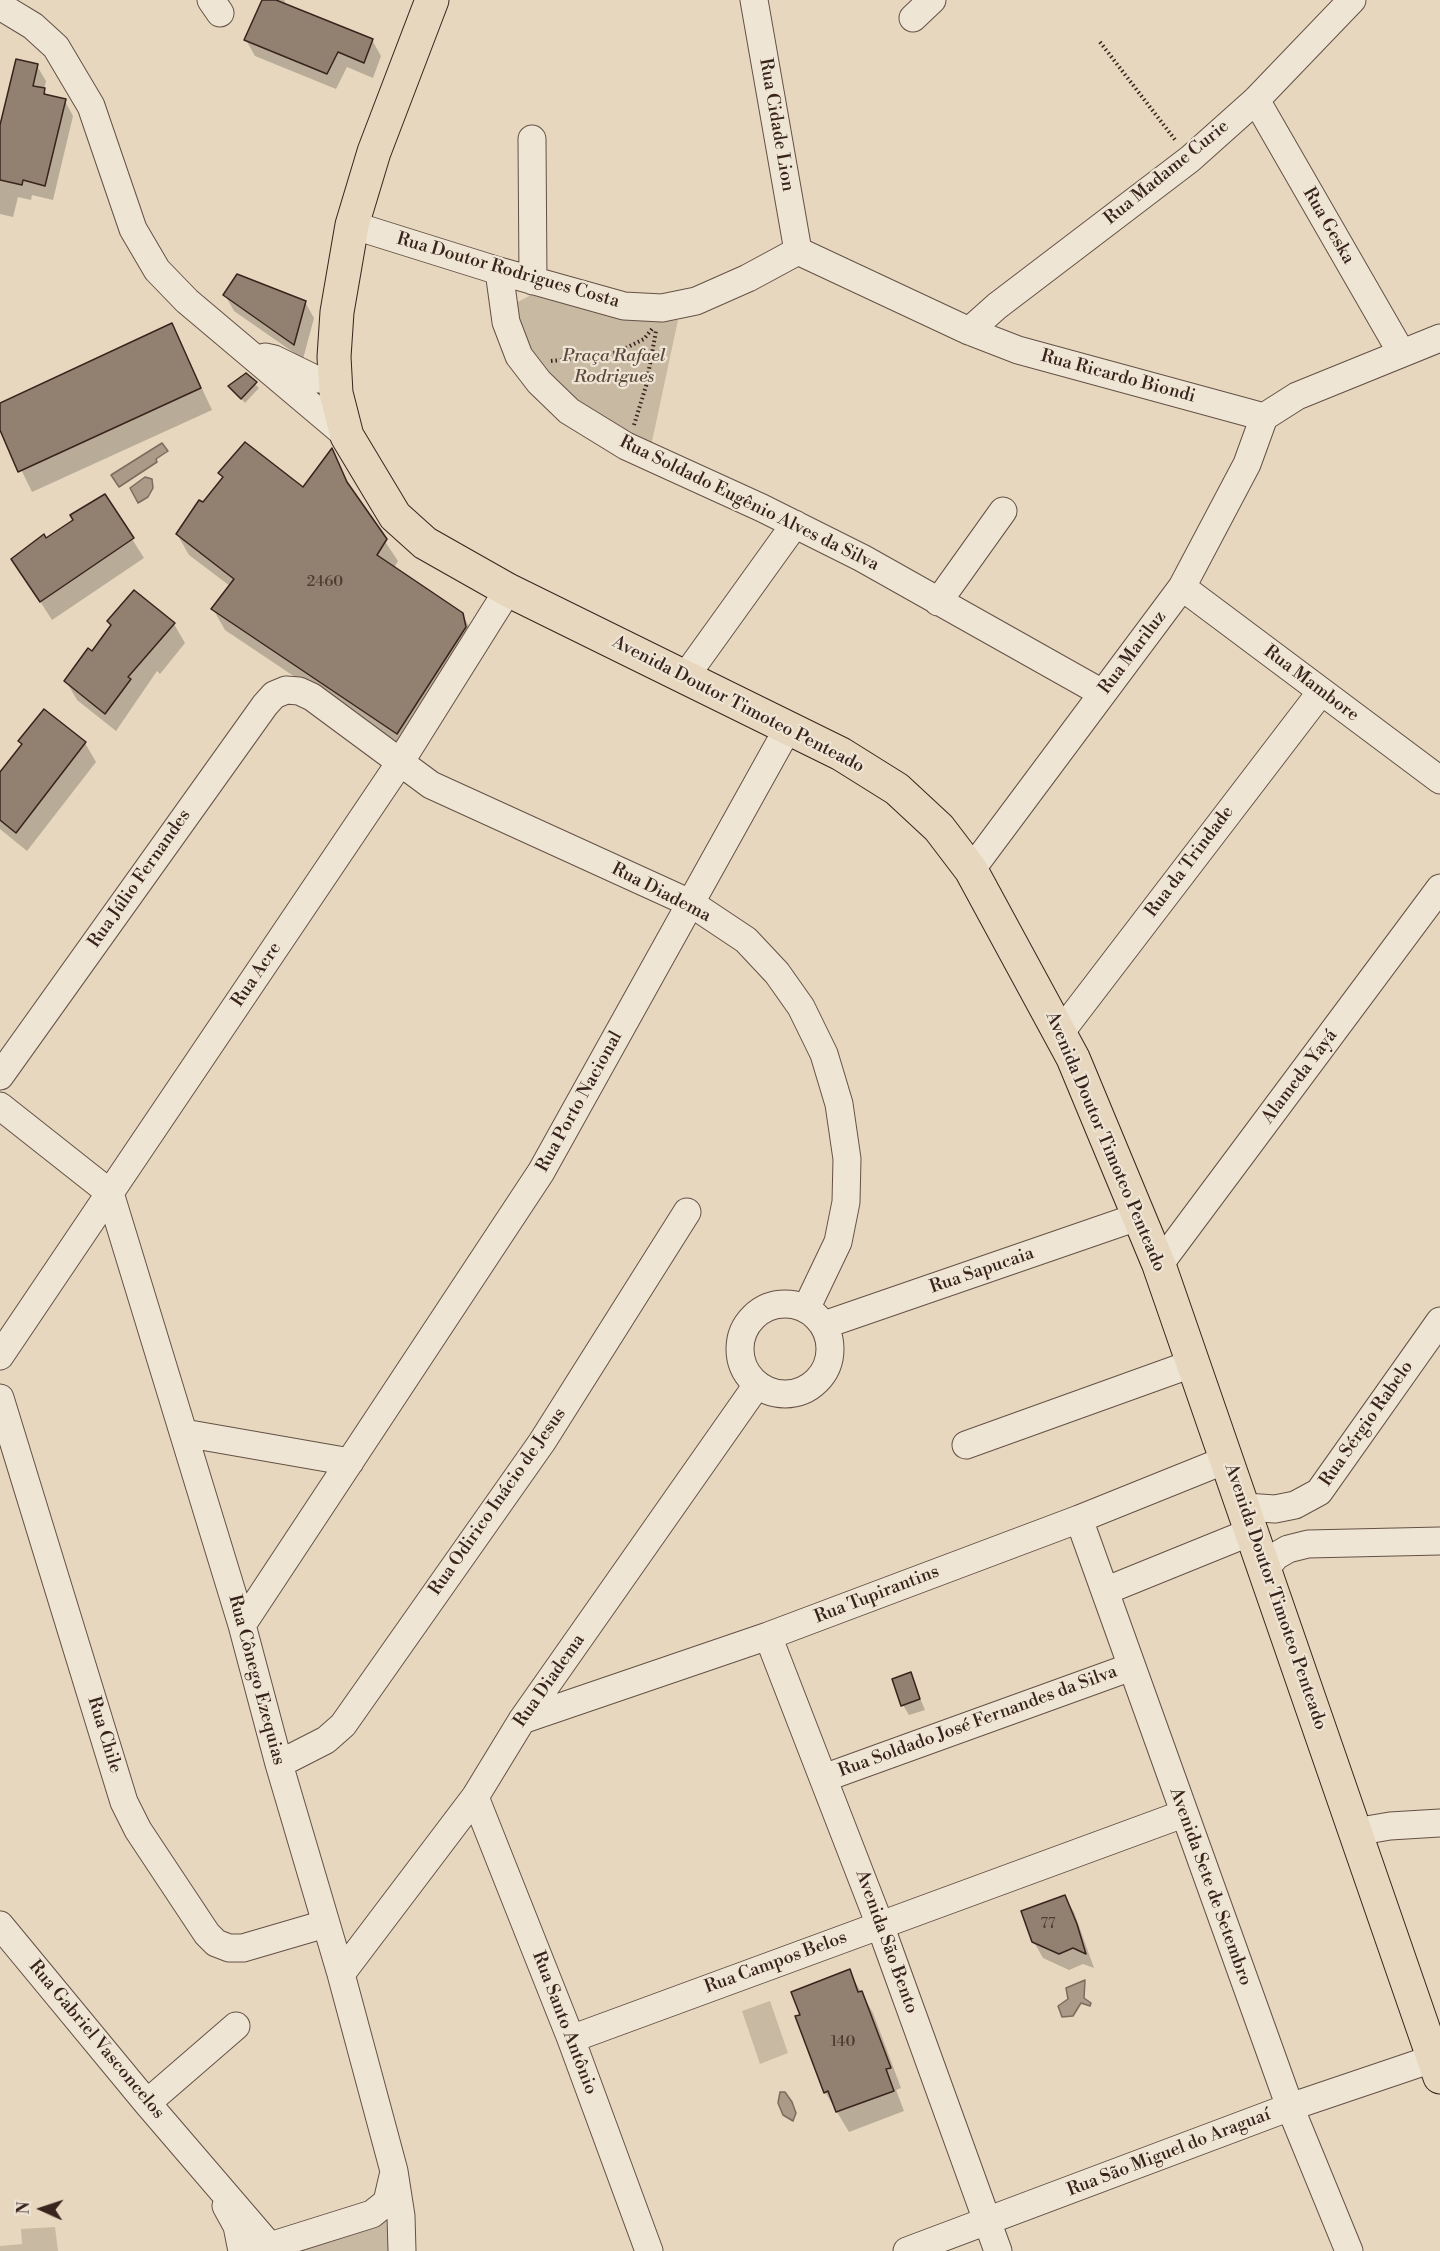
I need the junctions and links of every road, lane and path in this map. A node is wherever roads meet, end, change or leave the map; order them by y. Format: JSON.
{"nodes":[{"id":1,"x":432,"y":0,"type":"edge"},
{"id":2,"x":754,"y":0,"type":"edge"},
{"id":3,"x":1352,"y":0,"type":"edge"},
{"id":4,"x":0,"y":6,"type":"edge"},
{"id":5,"x":1100,"y":42,"type":"dead end"},
{"id":6,"x":1256,"y":100,"type":"junction"},
{"id":7,"x":532,"y":139,"type":"dead end"},
{"id":8,"x":1190,"y":159,"type":"junction"},
{"id":9,"x":352,"y":225,"type":"junction"},
{"id":10,"x":798,"y":251,"type":"junction"},
{"id":11,"x":499,"y":271,"type":"junction"},
{"id":12,"x":533,"y":281,"type":"junction"},
{"id":13,"x":659,"y":320,"type":"dead end"},
{"id":14,"x":657,"y":328,"type":"dead end"},
{"id":15,"x":969,"y":331,"type":"junction"},
{"id":16,"x":1440,"y":338,"type":"edge"},
{"id":17,"x":1401,"y":352,"type":"junction"},
{"id":18,"x":252,"y":355,"type":"junction"},
{"id":19,"x":547,"y":362,"type":"dead end"},
{"id":20,"x":334,"y":373,"type":"junction"},
{"id":21,"x":1264,"y":417,"type":"junction"},
{"id":22,"x":631,"y":435,"type":"dead end"},
{"id":23,"x":346,"y":436,"type":"junction"},
{"id":24,"x":1003,"y":511,"type":"dead end"},
{"id":25,"x":795,"y":524,"type":"junction"},
{"id":26,"x":1182,"y":587,"type":"junction"},
{"id":27,"x":508,"y":590,"type":"junction"},
{"id":28,"x":938,"y":602,"type":"junction"},
{"id":29,"x":685,"y":676,"type":"junction"},
{"id":30,"x":286,"y":690,"type":"joint"},
{"id":31,"x":1321,"y":692,"type":"junction"},
{"id":32,"x":1102,"y":693,"type":"junction"},
{"id":33,"x":788,"y":728,"type":"junction"},
{"id":34,"x":399,"y":764,"type":"junction"},
{"id":35,"x":1440,"y":780,"type":"edge"},
{"id":36,"x":971,"y":870,"type":"junction"},
{"id":37,"x":1440,"y":888,"type":"edge"},
{"id":38,"x":692,"y":904,"type":"junction"},
{"id":39,"x":1060,"y":1033,"type":"junction"},
{"id":40,"x":0,"y":1076,"type":"edge"},
{"id":41,"x":0,"y":1106,"type":"edge"},
{"id":42,"x":110,"y":1193,"type":"junction"},
{"id":43,"x":687,"y":1212,"type":"dead end"},
{"id":44,"x":1140,"y":1216,"type":"junction"},
{"id":45,"x":1159,"y":1265,"type":"junction"},
{"id":46,"x":815,"y":1317,"type":"junction"},
{"id":47,"x":1440,"y":1321,"type":"edge"},
{"id":48,"x":0,"y":1356,"type":"edge"},
{"id":49,"x":1194,"y":1364,"type":"junction"},
{"id":50,"x":757,"y":1385,"type":"junction"},
{"id":51,"x":0,"y":1398,"type":"edge"},
{"id":52,"x":184,"y":1433,"type":"junction"},
{"id":53,"x":966,"y":1445,"type":"dead end"},
{"id":54,"x":1228,"y":1459,"type":"junction"},
{"id":55,"x":350,"y":1462,"type":"junction"},
{"id":56,"x":1295,"y":1505,"type":"junction"},
{"id":57,"x":1079,"y":1519,"type":"junction"},
{"id":58,"x":1249,"y":1519,"type":"junction"},
{"id":59,"x":1440,"y":1541,"type":"edge"},
{"id":60,"x":1308,"y":1544,"type":"junction"},
{"id":61,"x":1266,"y":1568,"type":"junction"},
{"id":62,"x":1105,"y":1591,"type":"junction"},
{"id":63,"x":242,"y":1625,"type":"junction"},
{"id":64,"x":768,"y":1636,"type":"junction"},
{"id":65,"x":1131,"y":1667,"type":"junction"},
{"id":66,"x":522,"y":1720,"type":"junction"},
{"id":67,"x":279,"y":1764,"type":"junction"},
{"id":68,"x":824,"y":1778,"type":"junction"},
{"id":69,"x":475,"y":1797,"type":"junction"},
{"id":70,"x":1183,"y":1814,"type":"junction"},
{"id":71,"x":1440,"y":1823,"type":"edge"},
{"id":72,"x":1355,"y":1832,"type":"junction"},
{"id":73,"x":326,"y":1924,"type":"junction"},
{"id":74,"x":0,"y":1925,"type":"edge"},
{"id":75,"x":880,"y":1925,"type":"junction"},
{"id":76,"x":341,"y":1974,"type":"junction"},
{"id":77,"x":236,"y":2026,"type":"dead end"},
{"id":78,"x":571,"y":2039,"type":"junction"},
{"id":79,"x":1436,"y":2068,"type":"edge"},
{"id":80,"x":147,"y":2103,"type":"junction"},
{"id":81,"x":1290,"y":2107,"type":"junction"},
{"id":82,"x":193,"y":2155,"type":"junction"},
{"id":83,"x":394,"y":2171,"type":"junction"},
{"id":84,"x":986,"y":2221,"type":"junction"},
{"id":85,"x":268,"y":2249,"type":"edge"},
{"id":86,"x":242,"y":2251,"type":"edge"},
{"id":87,"x":402,"y":2251,"type":"edge"},
{"id":88,"x":649,"y":2251,"type":"edge"},
{"id":89,"x":907,"y":2251,"type":"edge"},
{"id":90,"x":998,"y":2251,"type":"edge"},
{"id":91,"x":1349,"y":2251,"type":"edge"}],
"edges":[{"from":1,"to":9,"type":"main road","name":"Avenida Doutor Timoteo Penteado"},
{"from":2,"to":10,"type":"street","name":"Rua Cidade Lion"},
{"from":3,"to":6,"type":"street","name":"Rua Madame Curie"},
{"from":4,"to":18,"type":"street"},
{"from":5,"to":8,"type":"path"},
{"from":6,"to":8,"type":"street","name":"Rua Madame Curie"},
{"from":6,"to":17,"type":"street","name":"Rua Geska"},
{"from":7,"to":12,"type":"street"},
{"from":8,"to":15,"type":"street","name":"Rua Madame Curie"},
{"from":9,"to":11,"type":"street","name":"Rua Doutor Rodrigues Costa"},
{"from":9,"to":20,"type":"main road","name":"Avenida Doutor Timoteo Penteado"},
{"from":10,"to":12,"type":"street","name":"Rua Doutor Rodrigues Costa"},
{"from":10,"to":15,"type":"street","name":"Rua Ricardo Biondi"},
{"from":11,"to":12,"type":"street","name":"Rua Doutor Rodrigues Costa"},
{"from":11,"to":25,"type":"street","name":"Rua Soldado Eugênio Alves da Silva"},
{"from":13,"to":19,"type":"path"},
{"from":14,"to":22,"type":"path"},
{"from":15,"to":21,"type":"street","name":"Rua Ricardo Biondi"},
{"from":16,"to":17,"type":"street"},
{"from":17,"to":21,"type":"street"},
{"from":18,"to":20,"type":"street"},
{"from":18,"to":23,"type":"street"},
{"from":20,"to":23,"type":"main road","name":"Avenida Doutor Timoteo Penteado"},
{"from":21,"to":26,"type":"street","name":"Rua Mariluz"},
{"from":23,"to":27,"type":"main road","name":"Avenida Doutor Timoteo Penteado"},
{"from":24,"to":28,"type":"street"},
{"from":25,"to":28,"type":"street","name":"Rua Soldado Eugênio Alves da Silva"},
{"from":25,"to":29,"type":"street"},
{"from":26,"to":31,"type":"street","name":"Rua Mambore"},
{"from":26,"to":32,"type":"street","name":"Rua Mariluz"},
{"from":27,"to":29,"type":"main road","name":"Avenida Doutor Timoteo Penteado"},
{"from":27,"to":34,"type":"street","name":"Rua Acre"},
{"from":28,"to":32,"type":"street","name":"Rua Soldado Eugênio Alves da Silva"},
{"from":29,"to":33,"type":"main road","name":"Avenida Doutor Timoteo Penteado"},
{"from":30,"to":34,"type":"street","name":"Rua Diadema"},
{"from":30,"to":40,"type":"street","name":"Rua Júlio Fernandes"},
{"from":31,"to":35,"type":"street","name":"Rua Mambore"},
{"from":31,"to":39,"type":"street","name":"Rua da Trindade"},
{"from":32,"to":36,"type":"street","name":"Rua Mariluz"},
{"from":33,"to":36,"type":"main road","name":"Avenida Doutor Timoteo Penteado"},
{"from":33,"to":38,"type":"street","name":"Rua Porto Nacional"},
{"from":34,"to":38,"type":"street","name":"Rua Diadema"},
{"from":34,"to":42,"type":"street","name":"Rua Acre"},
{"from":36,"to":39,"type":"main road","name":"Avenida Doutor Timoteo Penteado"},
{"from":37,"to":45,"type":"street","name":"Alameda Yayá"},
{"from":38,"to":46,"type":"street","name":"Rua Diadema"},
{"from":38,"to":55,"type":"street","name":"Rua Porto Nacional"},
{"from":39,"to":44,"type":"main road","name":"Avenida Doutor Timoteo Penteado"},
{"from":41,"to":42,"type":"street"},
{"from":42,"to":48,"type":"street","name":"Rua Acre"},
{"from":42,"to":52,"type":"street","name":"Rua Cônego Ezequias"},
{"from":43,"to":67,"type":"street","name":"Rua Odirico Inácio de Jesus"},
{"from":44,"to":45,"type":"main road","name":"Avenida Doutor Timoteo Penteado"},
{"from":44,"to":46,"type":"street","name":"Rua Sapucaia"},
{"from":45,"to":49,"type":"main road","name":"Avenida Doutor Timoteo Penteado"},
{"from":46,"to":50,"type":"street"},
{"from":46,"to":50,"type":"street"},
{"from":47,"to":56,"type":"street","name":"Rua Sérgio Rabelo"},
{"from":49,"to":53,"type":"street"},
{"from":49,"to":54,"type":"main road","name":"Avenida Doutor Timoteo Penteado"},
{"from":50,"to":66,"type":"street","name":"Rua Diadema"},
{"from":51,"to":73,"type":"street","name":"Rua Chile"},
{"from":52,"to":55,"type":"street"},
{"from":52,"to":63,"type":"street","name":"Rua Cônego Ezequias"},
{"from":54,"to":57,"type":"street","name":"Rua Tupirantins"},
{"from":54,"to":58,"type":"main road","name":"Avenida Doutor Timoteo Penteado"},
{"from":55,"to":63,"type":"street","name":"Rua Porto Nacional"},
{"from":56,"to":58,"type":"street","name":"Rua Sérgio Rabelo"},
{"from":56,"to":60,"type":"street"},
{"from":57,"to":62,"type":"street","name":"Avenida Sete de Setembro"},
{"from":57,"to":64,"type":"street","name":"Rua Tupirantins"},
{"from":58,"to":61,"type":"main road","name":"Avenida Doutor Timoteo Penteado"},
{"from":58,"to":62,"type":"street"},
{"from":59,"to":60,"type":"street"},
{"from":60,"to":61,"type":"street"},
{"from":61,"to":72,"type":"main road","name":"Avenida Doutor Timoteo Penteado"},
{"from":62,"to":65,"type":"street","name":"Avenida Sete de Setembro"},
{"from":63,"to":67,"type":"street","name":"Rua Cônego Ezequias"},
{"from":64,"to":66,"type":"street","name":"Rua Tupirantins"},
{"from":64,"to":68,"type":"street","name":"Avenida São Bento"},
{"from":65,"to":68,"type":"street","name":"Rua Soldado José Fernandes da Silva"},
{"from":65,"to":70,"type":"street","name":"Avenida Sete de Setembro"},
{"from":66,"to":69,"type":"street","name":"Rua Diadema"},
{"from":67,"to":73,"type":"street","name":"Rua Cônego Ezequias"},
{"from":68,"to":75,"type":"street","name":"Avenida São Bento"},
{"from":69,"to":76,"type":"street","name":"Rua Diadema"},
{"from":69,"to":78,"type":"street","name":"Rua Santo Antônio"},
{"from":70,"to":75,"type":"street","name":"Rua Campos Belos"},
{"from":70,"to":81,"type":"street","name":"Avenida Sete de Setembro"},
{"from":71,"to":72,"type":"street"},
{"from":72,"to":79,"type":"main road","name":"Avenida Doutor Timoteo Penteado"},
{"from":73,"to":76,"type":"street","name":"Rua Cônego Ezequias"},
{"from":74,"to":80,"type":"street","name":"Rua Gabriel Vasconcelos"},
{"from":75,"to":78,"type":"street","name":"Rua Campos Belos"},
{"from":75,"to":84,"type":"street","name":"Avenida São Bento"},
{"from":76,"to":83,"type":"street","name":"Rua Cônego Ezequias"},
{"from":77,"to":80,"type":"street"},
{"from":78,"to":88,"type":"street","name":"Rua Santo Antônio"},
{"from":79,"to":81,"type":"street","name":"Rua São Miguel do Araguaí"},
{"from":80,"to":82,"type":"street","name":"Rua Gabriel Vasconcelos"},
{"from":81,"to":84,"type":"street","name":"Rua São Miguel do Araguaí"},
{"from":81,"to":91,"type":"street","name":"Avenida Sete de Setembro"},
{"from":82,"to":85,"type":"street","name":"Rua Gabriel Vasconcelos"},
{"from":82,"to":86,"type":"street","name":"Rua Gabriel Vasconcelos"},
{"from":83,"to":85,"type":"street","name":"Rua Cônego Ezequias"},
{"from":83,"to":87,"type":"street","name":"Rua Cônego Ezequias"},
{"from":84,"to":89,"type":"street","name":"Rua São Miguel do Araguaí"},
{"from":84,"to":90,"type":"street","name":"Avenida São Bento"}]}
